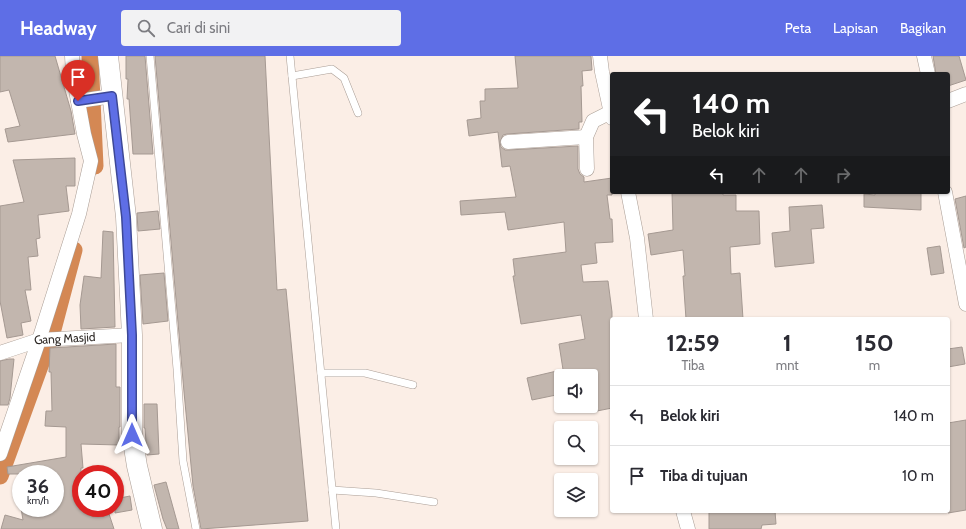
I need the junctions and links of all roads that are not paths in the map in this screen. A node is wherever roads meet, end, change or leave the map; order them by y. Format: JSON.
{"nodes":[{"id":1,"x":72,"y":56,"type":"edge"},
{"id":2,"x":108,"y":56,"type":"edge"},
{"id":3,"x":150,"y":56,"type":"edge"},
{"id":4,"x":290,"y":56,"type":"edge"},
{"id":5,"x":600,"y":56,"type":"edge"},
{"id":6,"x":924,"y":56,"type":"edge"},
{"id":7,"x":928,"y":72,"type":"edge"},
{"id":8,"x":292,"y":76,"type":"junction"},
{"id":9,"x":966,"y":94,"type":"edge"},
{"id":10,"x":107,"y":97,"type":"junction"},
{"id":11,"x":82,"y":100,"type":"junction"},
{"id":12,"x":950,"y":100,"type":"edge"},
{"id":13,"x":610,"y":110,"type":"edge"},
{"id":14,"x":358,"y":113,"type":"dead end"},
{"id":15,"x":610,"y":115,"type":"edge"},
{"id":16,"x":586,"y":137,"type":"junction"},
{"id":17,"x":508,"y":142,"type":"dead end"},
{"id":18,"x":587,"y":169,"type":"dead end"},
{"id":19,"x":628,"y":194,"type":"edge"},
{"id":20,"x":946,"y":194,"type":"edge"},
{"id":21,"x":966,"y":304,"type":"edge"},
{"id":22,"x":646,"y":317,"type":"edge"},
{"id":23,"x":132,"y":335,"type":"junction"},
{"id":24,"x":41,"y":340,"type":"junction"},
{"id":25,"x":0,"y":353,"type":"edge"},
{"id":26,"x":321,"y":373,"type":"junction"},
{"id":27,"x":413,"y":385,"type":"dead end"},
{"id":28,"x":0,"y":454,"type":"edge"},
{"id":29,"x":332,"y":490,"type":"junction"},
{"id":30,"x":434,"y":502,"type":"dead end"},
{"id":31,"x":684,"y":513,"type":"edge"},
{"id":32,"x":152,"y":529,"type":"edge"},
{"id":33,"x":196,"y":529,"type":"edge"},
{"id":34,"x":336,"y":529,"type":"edge"},
{"id":35,"x":688,"y":529,"type":"edge"}],
"edges":[{"from":1,"to":11,"type":"street"},
{"from":2,"to":10,"type":"street"},
{"from":3,"to":33,"type":"lane"},
{"from":4,"to":8,"type":"lane"},
{"from":5,"to":13,"type":"street"},
{"from":6,"to":7,"type":"street"},
{"from":8,"to":14,"type":"lane"},
{"from":8,"to":26,"type":"lane"},
{"from":9,"to":12,"type":"street"},
{"from":10,"to":11,"type":"street"},
{"from":10,"to":23,"type":"street"},
{"from":11,"to":24,"type":"street"},
{"from":15,"to":16,"type":"street"},
{"from":16,"to":17,"type":"street"},
{"from":16,"to":18,"type":"street"},
{"from":19,"to":22,"type":"street"},
{"from":20,"to":21,"type":"street"},
{"from":23,"to":24,"type":"street","name":"Gang Masjid"},
{"from":23,"to":32,"type":"street"},
{"from":24,"to":25,"type":"street","name":"Gang Masjid"},
{"from":24,"to":28,"type":"street"},
{"from":26,"to":27,"type":"lane"},
{"from":26,"to":29,"type":"lane"},
{"from":29,"to":30,"type":"lane"},
{"from":29,"to":34,"type":"lane"},
{"from":31,"to":35,"type":"street"}]}
